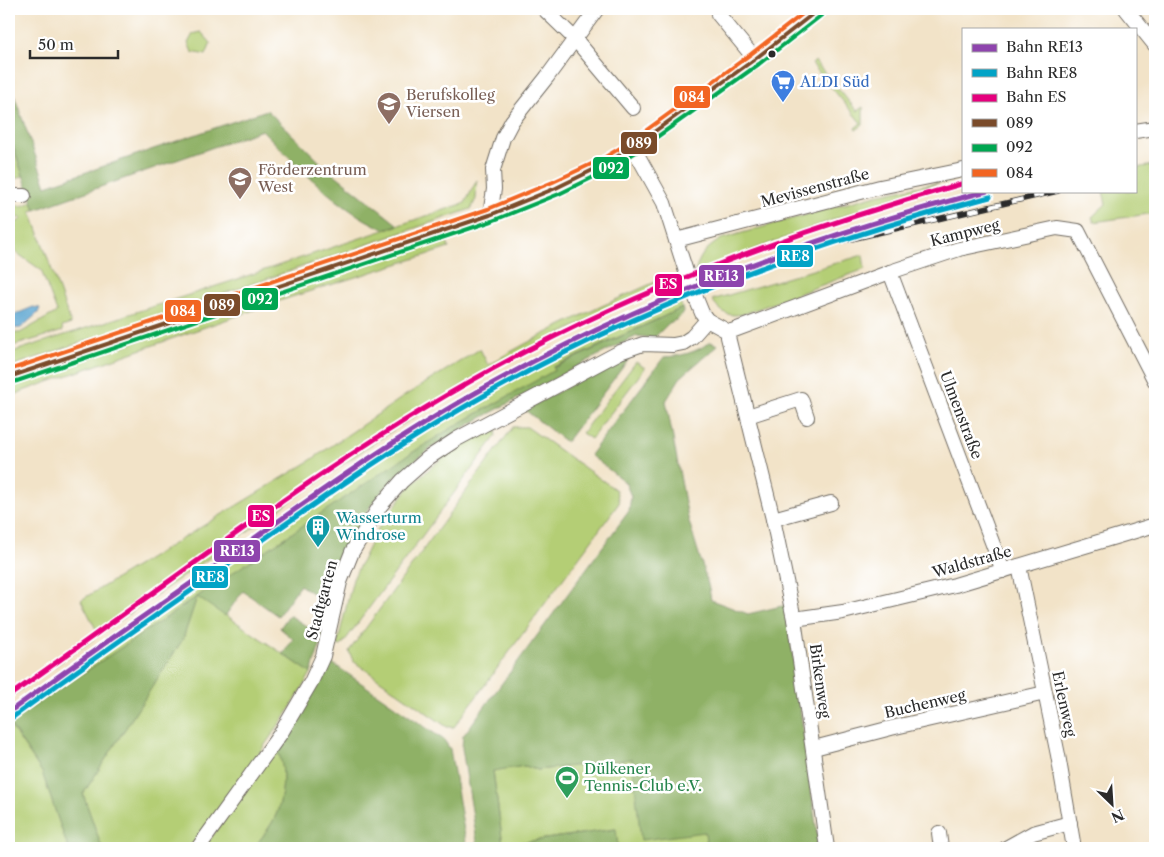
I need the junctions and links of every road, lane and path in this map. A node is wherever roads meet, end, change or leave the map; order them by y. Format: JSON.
{"nodes":[{"id":1,"x":544,"y":9,"type":"edge"},
{"id":2,"x":597,"y":9,"type":"edge"},
{"id":3,"x":722,"y":9,"type":"edge"},
{"id":4,"x":819,"y":9,"type":"edge"},
{"id":5,"x":1126,"y":9,"type":"edge"},
{"id":6,"x":575,"y":39,"type":"junction"},
{"id":7,"x":1155,"y":45,"type":"edge"},
{"id":8,"x":755,"y":59,"type":"junction"},
{"id":9,"x":633,"y":108,"type":"dead end"},
{"id":10,"x":1155,"y":128,"type":"edge"},
{"id":11,"x":1136,"y":131,"type":"edge"},
{"id":12,"x":633,"y":147,"type":"junction"},
{"id":13,"x":962,"y":170,"type":"edge"},
{"id":14,"x":9,"y":196,"type":"edge"},
{"id":15,"x":24,"y":196,"type":"dead end"},
{"id":16,"x":490,"y":215,"type":"junction"},
{"id":17,"x":676,"y":240,"type":"junction"},
{"id":18,"x":890,"y":272,"type":"junction"},
{"id":19,"x":707,"y":320,"type":"junction"},
{"id":20,"x":729,"y":332,"type":"junction"},
{"id":21,"x":9,"y":377,"type":"edge"},
{"id":22,"x":1155,"y":381,"type":"edge"},
{"id":23,"x":748,"y":416,"type":"junction"},
{"id":24,"x":807,"y":416,"type":"dead end"},
{"id":25,"x":831,"y":503,"type":"dead end"},
{"id":26,"x":773,"y":519,"type":"junction"},
{"id":27,"x":1155,"y":525,"type":"edge"},
{"id":28,"x":1019,"y":566,"type":"junction"},
{"id":29,"x":1003,"y":571,"type":"junction"},
{"id":30,"x":794,"y":619,"type":"junction"},
{"id":31,"x":1045,"y":693,"type":"junction"},
{"id":32,"x":814,"y":748,"type":"junction"},
{"id":33,"x":1070,"y":823,"type":"junction"},
{"id":34,"x":939,"y":833,"type":"dead end"},
{"id":35,"x":198,"y":848,"type":"edge"},
{"id":36,"x":827,"y":848,"type":"edge"},
{"id":37,"x":941,"y":848,"type":"edge"},
{"id":38,"x":1006,"y":848,"type":"edge"},
{"id":39,"x":1074,"y":848,"type":"edge"}],
"edges":[{"from":1,"to":6,"type":"street"},
{"from":2,"to":6,"type":"street"},
{"from":3,"to":8,"type":"street"},
{"from":4,"to":8,"type":"main road"},
{"from":5,"to":7,"type":"street"},
{"from":6,"to":9,"type":"street"},
{"from":6,"to":16,"type":"street"},
{"from":8,"to":12,"type":"main road"},
{"from":10,"to":11,"type":"street"},
{"from":12,"to":16,"type":"main road"},
{"from":12,"to":17,"type":"street"},
{"from":13,"to":17,"type":"street","name":"Mevissenstraße"},
{"from":14,"to":15,"type":"street"},
{"from":16,"to":21,"type":"main road"},
{"from":17,"to":19,"type":"street"},
{"from":18,"to":20,"type":"street","name":"Kampweg"},
{"from":18,"to":22,"type":"street","name":"Kampweg"},
{"from":18,"to":29,"type":"street","name":"Ulmenstraße"},
{"from":19,"to":20,"type":"street"},
{"from":19,"to":35,"type":"street","name":"Stadtgarten"},
{"from":20,"to":23,"type":"street","name":"Birkenweg"},
{"from":23,"to":24,"type":"street"},
{"from":23,"to":26,"type":"street","name":"Birkenweg"},
{"from":25,"to":26,"type":"street"},
{"from":26,"to":30,"type":"street","name":"Birkenweg"},
{"from":27,"to":28,"type":"street","name":"Waldstraße"},
{"from":28,"to":29,"type":"street","name":"Waldstraße"},
{"from":28,"to":31,"type":"street","name":"Erlenweg"},
{"from":29,"to":30,"type":"street","name":"Waldstraße"},
{"from":30,"to":32,"type":"street","name":"Birkenweg"},
{"from":31,"to":32,"type":"street","name":"Buchenweg"},
{"from":31,"to":33,"type":"street","name":"Erlenweg"},
{"from":32,"to":36,"type":"street","name":"Birkenweg"},
{"from":33,"to":38,"type":"street"},
{"from":33,"to":39,"type":"street","name":"Erlenweg"},
{"from":34,"to":37,"type":"street"}]}
